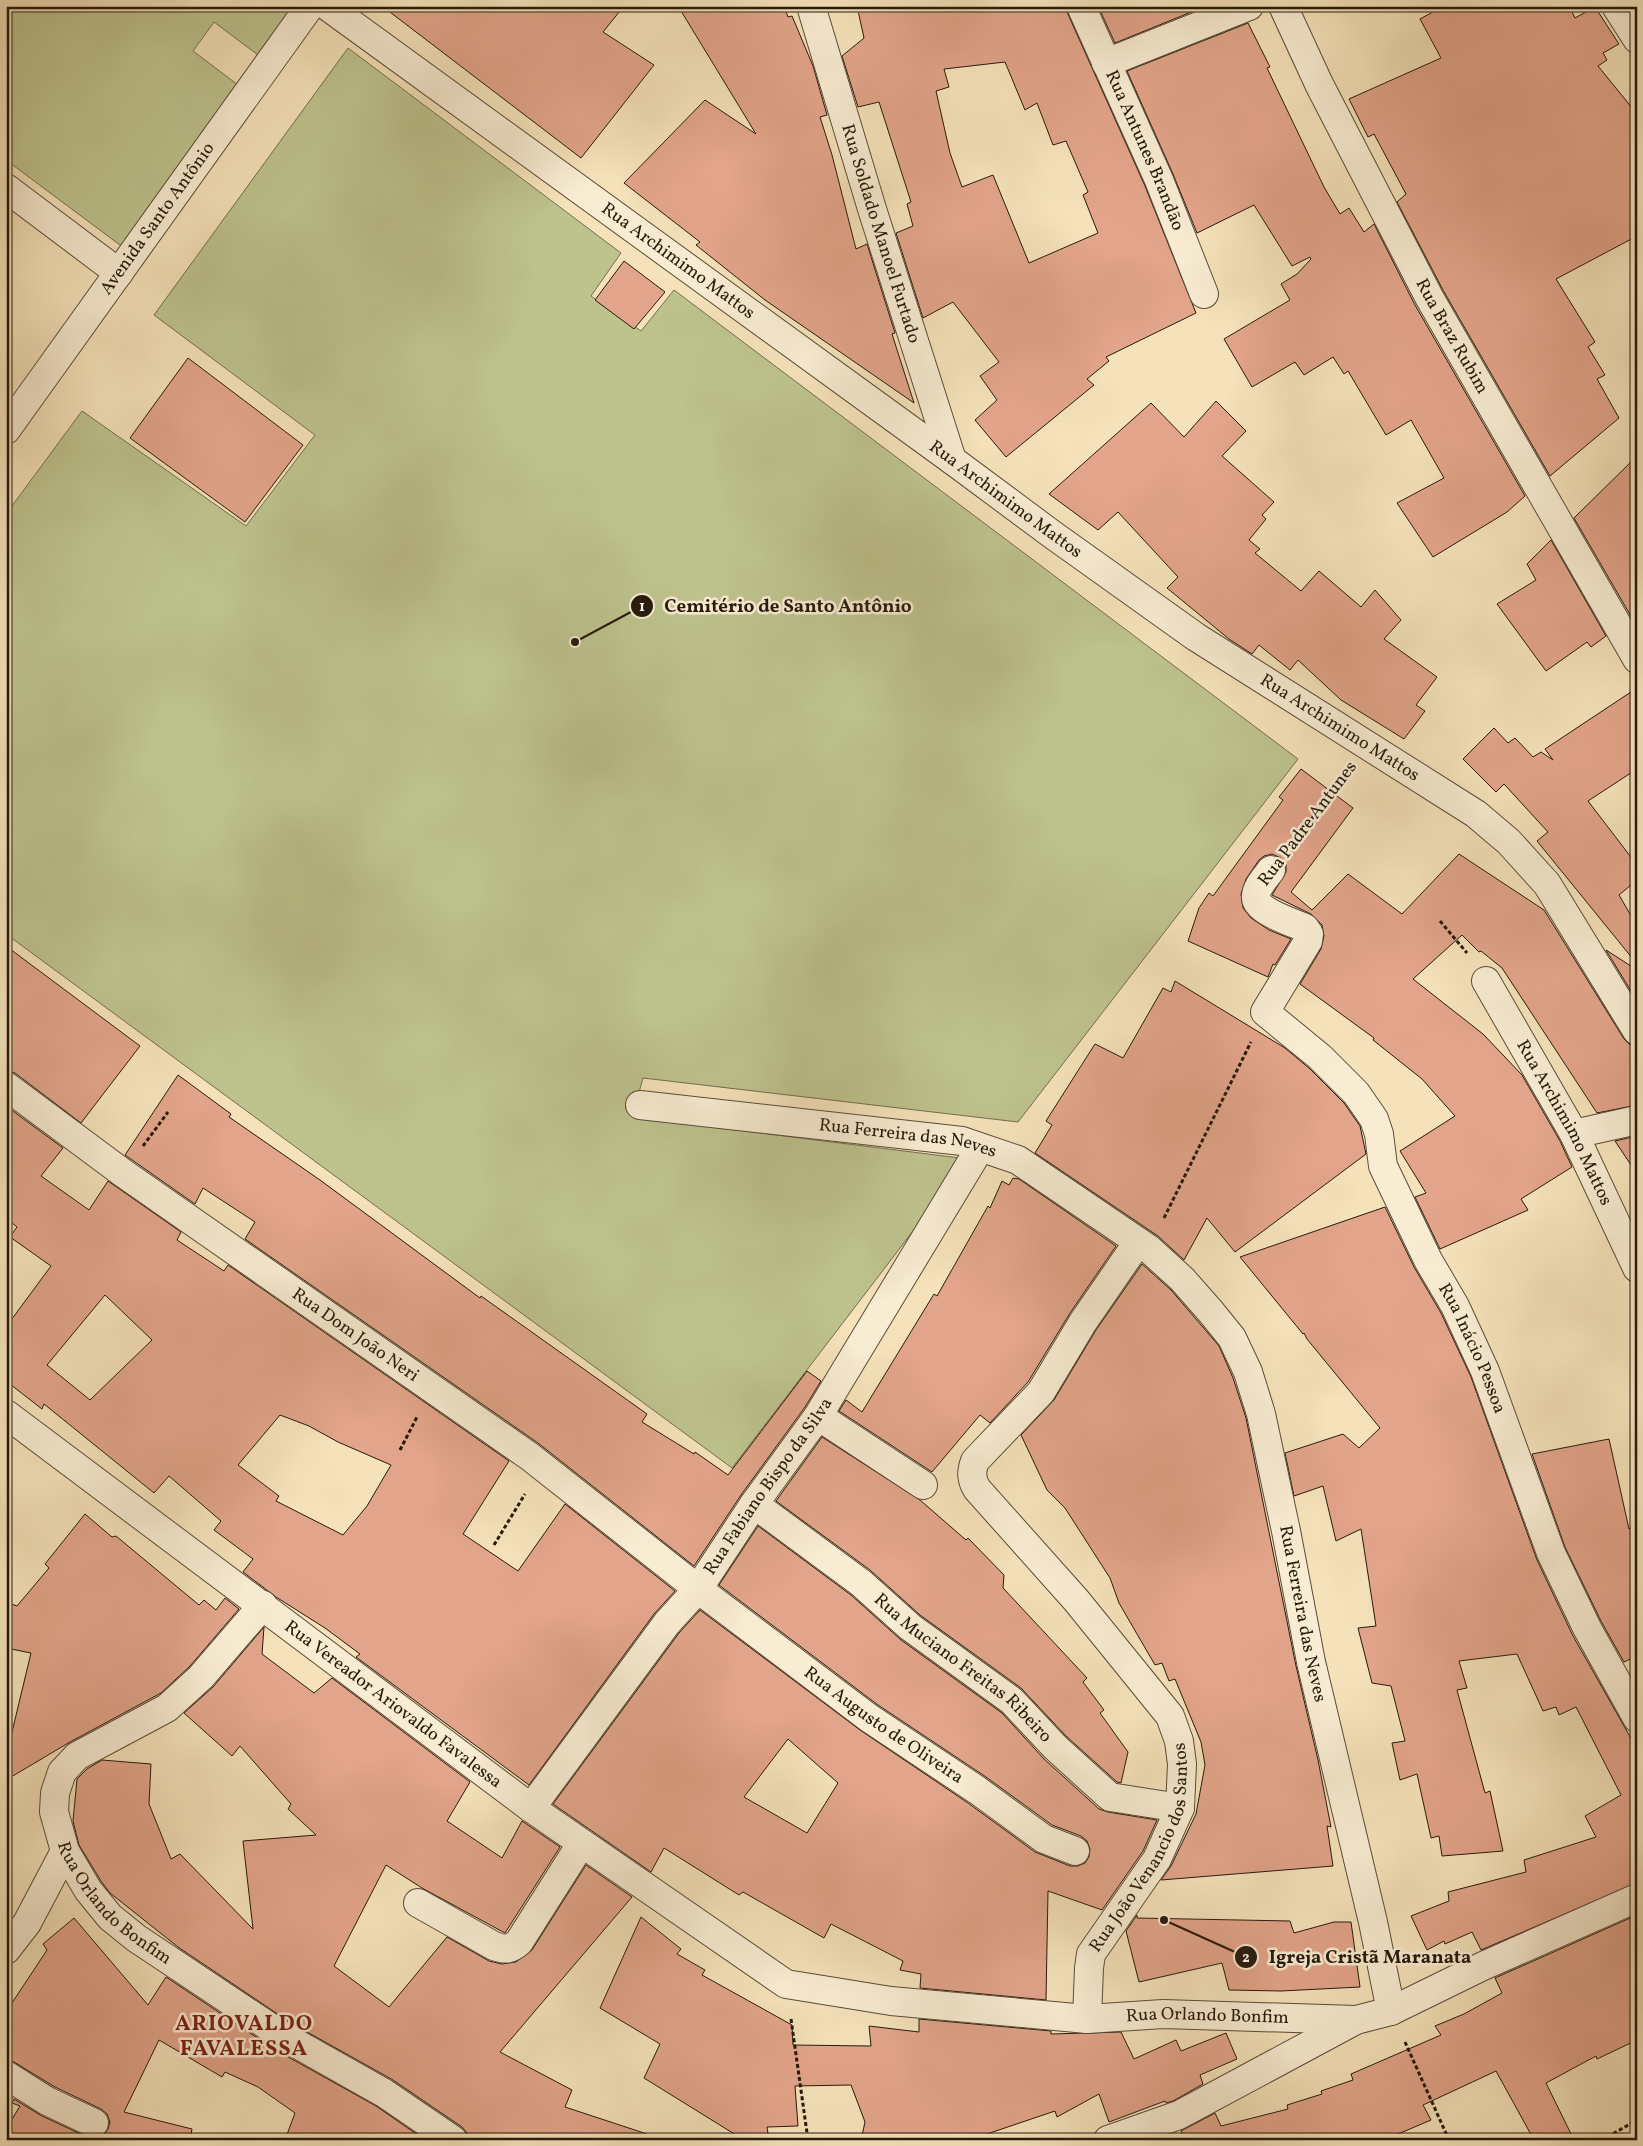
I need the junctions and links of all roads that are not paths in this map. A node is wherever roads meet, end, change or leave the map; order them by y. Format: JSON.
{"nodes":[{"id":1,"x":310,"y":6,"type":"edge"},
{"id":2,"x":328,"y":6,"type":"edge"},
{"id":3,"x":811,"y":6,"type":"edge"},
{"id":4,"x":1081,"y":6,"type":"edge"},
{"id":5,"x":1249,"y":6,"type":"edge"},
{"id":6,"x":1283,"y":6,"type":"edge"},
{"id":7,"x":1616,"y":6,"type":"edge"},
{"id":8,"x":1637,"y":39,"type":"edge"},
{"id":9,"x":1106,"y":63,"type":"junction"},
{"id":10,"x":6,"y":188,"type":"edge"},
{"id":11,"x":119,"y":273,"type":"junction"},
{"id":12,"x":1204,"y":294,"type":"dead end"},
{"id":13,"x":6,"y":430,"type":"edge"},
{"id":14,"x":952,"y":460,"type":"junction"},
{"id":15,"x":1637,"y":659,"type":"edge"},
{"id":16,"x":1271,"y":870,"type":"road end"},
{"id":17,"x":1486,"y":981,"type":"dead end"},
{"id":18,"x":1265,"y":1012,"type":"joint"},
{"id":19,"x":1637,"y":1030,"type":"edge"},
{"id":20,"x":6,"y":1086,"type":"edge"},
{"id":21,"x":640,"y":1105,"type":"dead end"},
{"id":22,"x":1637,"y":1120,"type":"edge"},
{"id":23,"x":1574,"y":1134,"type":"junction"},
{"id":24,"x":980,"y":1148,"type":"junction"},
{"id":25,"x":1144,"y":1245,"type":"junction"},
{"id":26,"x":1637,"y":1268,"type":"edge"},
{"id":27,"x":6,"y":1414,"type":"edge"},
{"id":28,"x":818,"y":1416,"type":"junction"},
{"id":29,"x":923,"y":1485,"type":"dead end"},
{"id":30,"x":754,"y":1504,"type":"junction"},
{"id":31,"x":698,"y":1589,"type":"junction"},
{"id":32,"x":263,"y":1605,"type":"junction"},
{"id":33,"x":1637,"y":1718,"type":"edge"},
{"id":34,"x":531,"y":1808,"type":"junction"},
{"id":35,"x":1180,"y":1808,"type":"junction"},
{"id":36,"x":581,"y":1844,"type":"junction"},
{"id":37,"x":65,"y":1851,"type":"junction"},
{"id":38,"x":1075,"y":1851,"type":"dead end"},
{"id":39,"x":1637,"y":1898,"type":"edge"},
{"id":40,"x":418,"y":1903,"type":"dead end"},
{"id":41,"x":6,"y":1950,"type":"edge"},
{"id":42,"x":786,"y":1984,"type":"joint"},
{"id":43,"x":1392,"y":2011,"type":"junction"},
{"id":44,"x":1087,"y":2019,"type":"junction"},
{"id":45,"x":1356,"y":2020,"type":"junction"},
{"id":46,"x":6,"y":2075,"type":"edge"},
{"id":47,"x":94,"y":2123,"type":"dead end"},
{"id":48,"x":453,"y":2140,"type":"edge"},
{"id":49,"x":1108,"y":2140,"type":"edge"}],
"edges":[{"from":1,"to":11,"type":"street","name":"Avenida Santo Antônio"},
{"from":2,"to":14,"type":"street","name":"Rua Archimimo Mattos"},
{"from":3,"to":14,"type":"street","name":"Rua Soldado Manoel Furtado"},
{"from":4,"to":9,"type":"street","name":"Rua Antunes Brandão"},
{"from":5,"to":9,"type":"street"},
{"from":6,"to":15,"type":"street","name":"Rua Braz Rubim"},
{"from":7,"to":8,"type":"street"},
{"from":9,"to":12,"type":"street","name":"Rua Antunes Brandão"},
{"from":10,"to":11,"type":"street"},
{"from":11,"to":13,"type":"street","name":"Avenida Santo Antônio"},
{"from":14,"to":19,"type":"street","name":"Rua Archimimo Mattos"},
{"from":16,"to":18,"type":"street","name":"Rua Padre Antunes"},
{"from":17,"to":23,"type":"street","name":"Rua Archimimo Mattos"},
{"from":18,"to":33,"type":"street","name":"Rua Inácio Pessoa"},
{"from":20,"to":31,"type":"street","name":"Rua Dom João Neri"},
{"from":21,"to":24,"type":"street","name":"Rua Ferreira das Neves"},
{"from":22,"to":23,"type":"street"},
{"from":23,"to":26,"type":"street","name":"Rua Archimimo Mattos"},
{"from":24,"to":25,"type":"street","name":"Rua Ferreira das Neves"},
{"from":24,"to":28,"type":"street","name":"Rua Fabiano Bispo da Silva"},
{"from":25,"to":35,"type":"street","name":"Rua João Venancio dos Santos"},
{"from":25,"to":43,"type":"street","name":"Rua Ferreira das Neves"},
{"from":27,"to":32,"type":"street","name":"Rua Vereador Ariovaldo Favalessa"},
{"from":28,"to":29,"type":"street"},
{"from":28,"to":30,"type":"street","name":"Rua Fabiano Bispo da Silva"},
{"from":30,"to":31,"type":"street","name":"Rua Fabiano Bispo da Silva"},
{"from":30,"to":35,"type":"street","name":"Rua Muciano Freitas Ribeiro"},
{"from":31,"to":34,"type":"street","name":"Rua Fabiano Bispo da Silva"},
{"from":31,"to":38,"type":"street","name":"Rua Augusto de Oliveira"},
{"from":32,"to":34,"type":"street","name":"Rua Vereador Ariovaldo Favalessa"},
{"from":32,"to":37,"type":"street","name":"Rua Orlando Bonfim"},
{"from":34,"to":36,"type":"street","name":"Rua Vereador Ariovaldo Favalessa"},
{"from":35,"to":44,"type":"street","name":"Rua João Venancio dos Santos"},
{"from":36,"to":40,"type":"street"},
{"from":36,"to":42,"type":"street","name":"Rua Vereador Ariovaldo Favalessa"},
{"from":37,"to":41,"type":"street"},
{"from":37,"to":48,"type":"street","name":"Rua Orlando Bonfim"},
{"from":39,"to":43,"type":"street"},
{"from":42,"to":44,"type":"street","name":"Rua Orlando Bonfim"},
{"from":43,"to":45,"type":"street"},
{"from":44,"to":45,"type":"street","name":"Rua Orlando Bonfim"},
{"from":45,"to":49,"type":"street","name":"Rua Orlando Bonfim"},
{"from":46,"to":47,"type":"street"}]}
